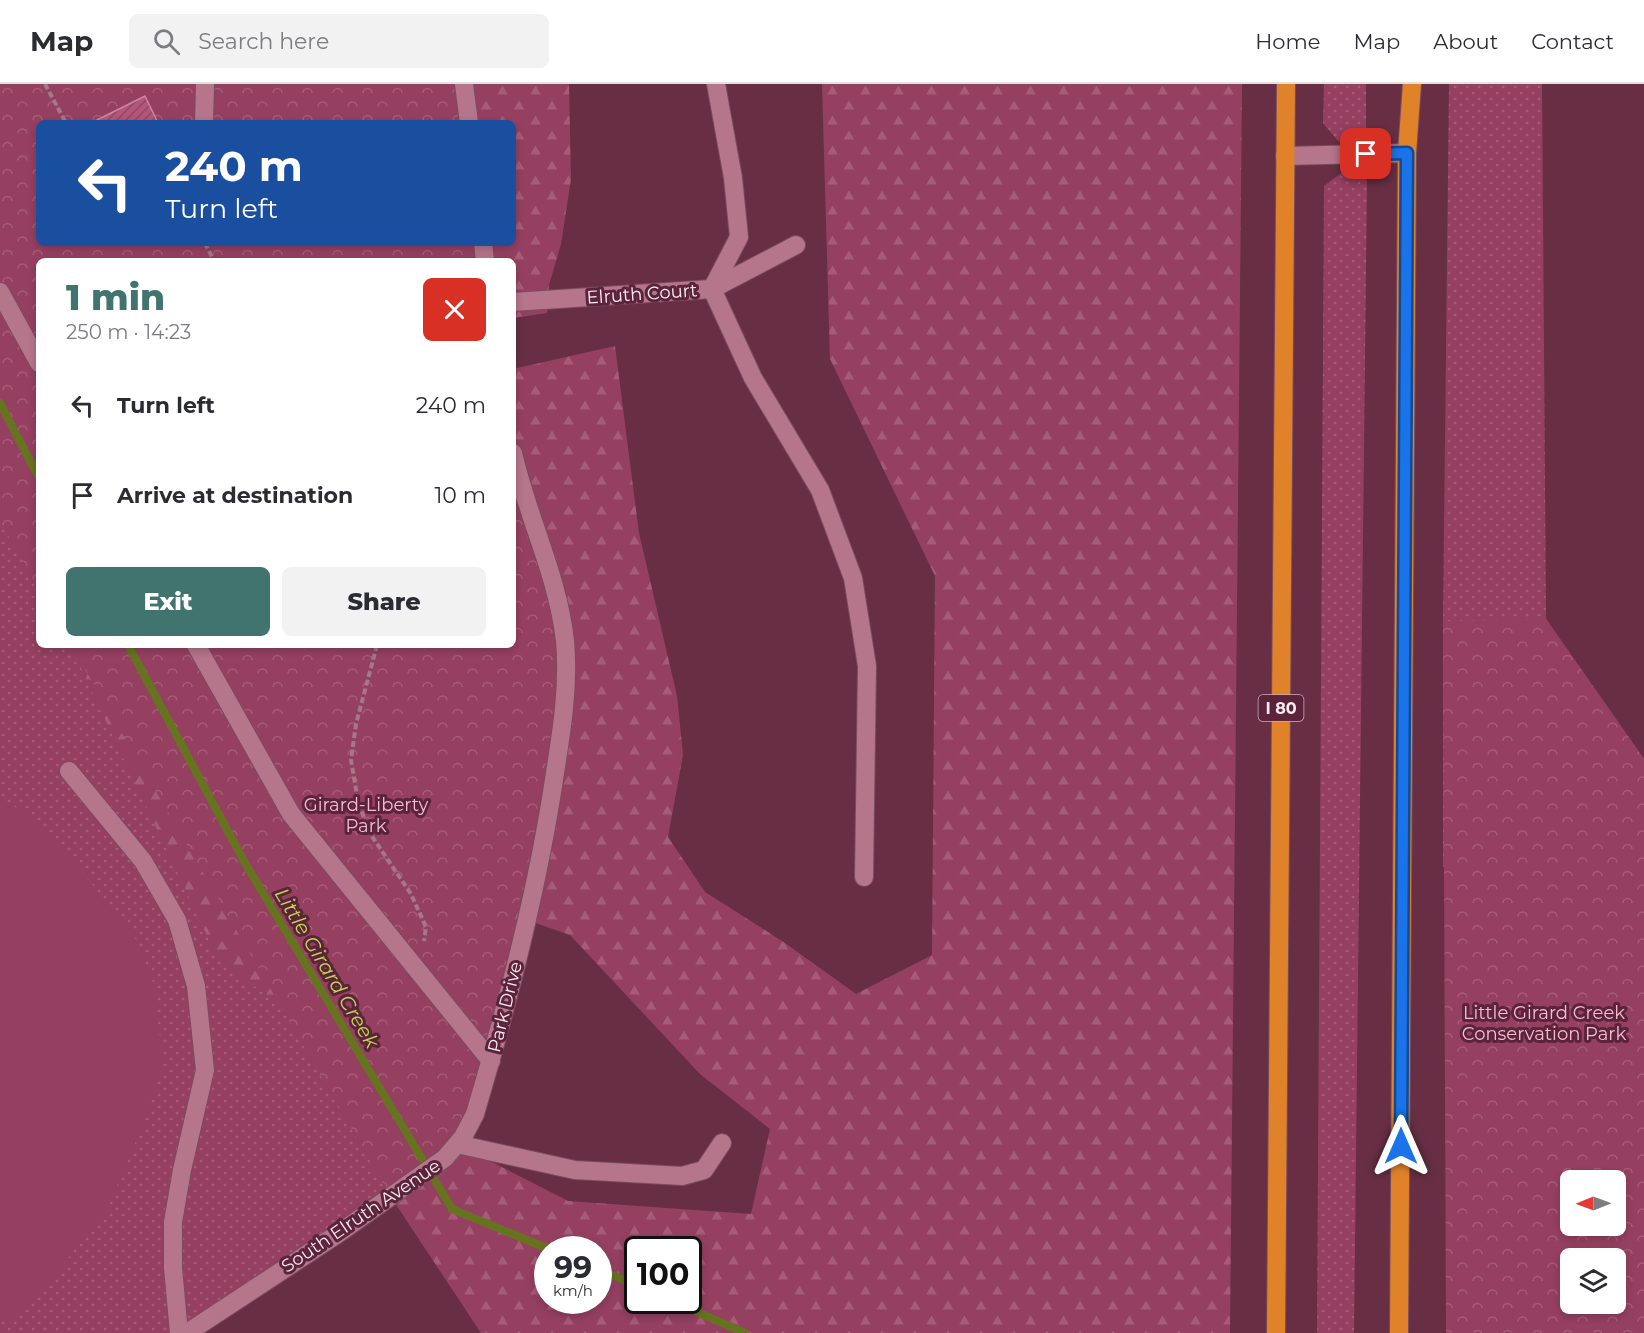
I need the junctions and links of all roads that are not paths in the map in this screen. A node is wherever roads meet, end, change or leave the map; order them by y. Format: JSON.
{"nodes":[{"id":1,"x":205,"y":84,"type":"edge"},
{"id":2,"x":464,"y":84,"type":"edge"},
{"id":3,"x":716,"y":84,"type":"edge"},
{"id":4,"x":1286,"y":84,"type":"edge"},
{"id":5,"x":1412,"y":84,"type":"edge"},
{"id":6,"x":204,"y":120,"type":"edge"},
{"id":7,"x":469,"y":120,"type":"edge"},
{"id":8,"x":1407,"y":153,"type":"junction"},
{"id":9,"x":1285,"y":156,"type":"junction"},
{"id":10,"x":796,"y":245,"type":"dead end"},
{"id":11,"x":712,"y":289,"type":"junction"},
{"id":12,"x":0,"y":292,"type":"edge"},
{"id":13,"x":516,"y":302,"type":"edge"},
{"id":14,"x":36,"y":358,"type":"edge"},
{"id":15,"x":516,"y":463,"type":"edge"},
{"id":16,"x":198,"y":648,"type":"edge"},
{"id":17,"x":69,"y":771,"type":"dead end"},
{"id":18,"x":864,"y":877,"type":"dead end"},
{"id":19,"x":491,"y":1061,"type":"junction"},
{"id":20,"x":722,"y":1143,"type":"dead end"},
{"id":21,"x":457,"y":1144,"type":"junction"},
{"id":22,"x":179,"y":1333,"type":"edge"},
{"id":23,"x":187,"y":1333,"type":"edge"},
{"id":24,"x":1276,"y":1333,"type":"edge"},
{"id":25,"x":1399,"y":1333,"type":"edge"}],
"edges":[{"from":1,"to":6,"type":"street"},
{"from":2,"to":7,"type":"street"},
{"from":3,"to":11,"type":"street"},
{"from":4,"to":9,"type":"highway","number":"I 80"},
{"from":5,"to":8,"type":"highway"},
{"from":8,"to":9,"type":"street"},
{"from":8,"to":25,"type":"highway"},
{"from":9,"to":24,"type":"highway","number":"I 80"},
{"from":10,"to":11,"type":"street","name":"Elruth Court"},
{"from":11,"to":13,"type":"street","name":"Elruth Court"},
{"from":11,"to":18,"type":"street"},
{"from":12,"to":14,"type":"street"},
{"from":15,"to":19,"type":"street","name":"Park Drive"},
{"from":16,"to":19,"type":"street","name":"Park Drive"},
{"from":17,"to":22,"type":"street"},
{"from":19,"to":21,"type":"street","name":"South Elruth Avenue"},
{"from":20,"to":21,"type":"street"},
{"from":21,"to":23,"type":"street","name":"South Elruth Avenue"}]}
